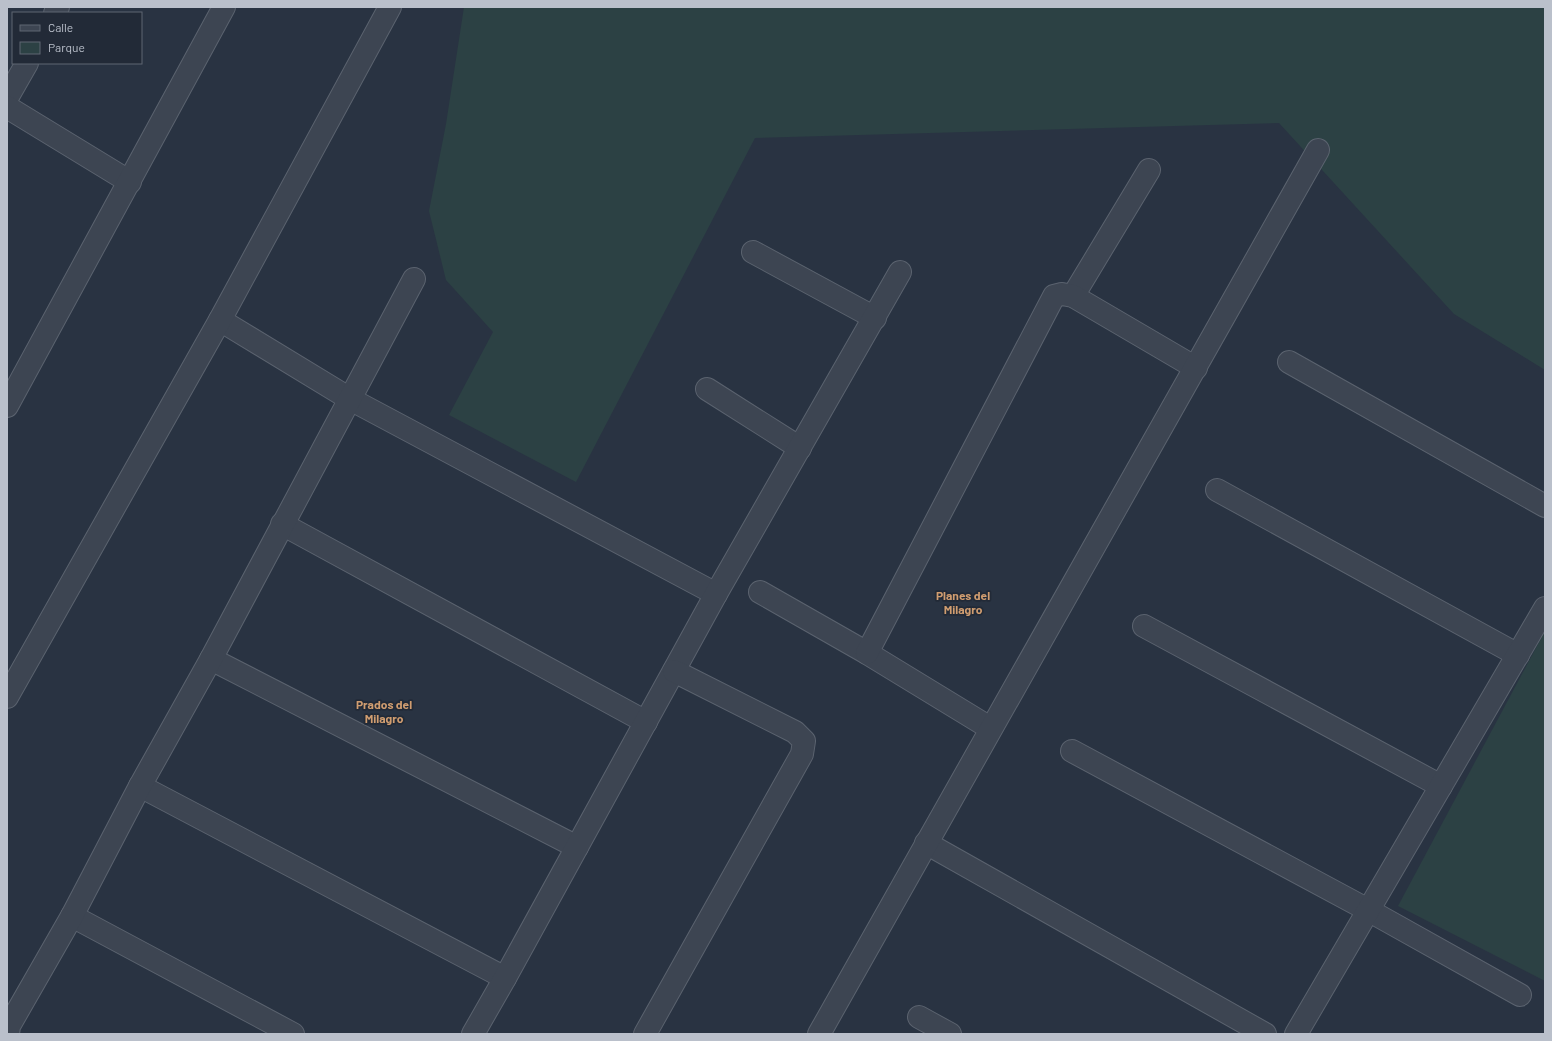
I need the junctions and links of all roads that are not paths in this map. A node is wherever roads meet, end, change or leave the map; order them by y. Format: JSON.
{"nodes":[{"id":1,"x":224,"y":7,"type":"edge"},
{"id":2,"x":390,"y":7,"type":"edge"},
{"id":3,"x":26,"y":64,"type":"edge"},
{"id":4,"x":7,"y":98,"type":"edge"},
{"id":5,"x":7,"y":107,"type":"edge"},
{"id":6,"x":1318,"y":150,"type":"dead end"},
{"id":7,"x":1149,"y":170,"type":"dead end"},
{"id":8,"x":130,"y":182,"type":"junction"},
{"id":9,"x":753,"y":252,"type":"dead end"},
{"id":10,"x":900,"y":272,"type":"dead end"},
{"id":11,"x":414,"y":279,"type":"dead end"},
{"id":12,"x":1073,"y":296,"type":"junction"},
{"id":13,"x":874,"y":318,"type":"junction"},
{"id":14,"x":220,"y":320,"type":"junction"},
{"id":15,"x":1289,"y":362,"type":"dead end"},
{"id":16,"x":1196,"y":368,"type":"junction"},
{"id":17,"x":15,"y":374,"type":"edge"},
{"id":18,"x":707,"y":389,"type":"dead end"},
{"id":19,"x":350,"y":399,"type":"junction"},
{"id":20,"x":7,"y":406,"type":"edge"},
{"id":21,"x":800,"y":448,"type":"junction"},
{"id":22,"x":1217,"y":490,"type":"dead end"},
{"id":23,"x":1545,"y":506,"type":"edge"},
{"id":24,"x":282,"y":524,"type":"junction"},
{"id":25,"x":760,"y":592,"type":"dead end"},
{"id":26,"x":716,"y":594,"type":"junction"},
{"id":27,"x":1545,"y":608,"type":"edge"},
{"id":28,"x":1144,"y":626,"type":"dead end"},
{"id":29,"x":867,"y":653,"type":"junction"},
{"id":30,"x":1518,"y":655,"type":"junction"},
{"id":31,"x":211,"y":659,"type":"junction"},
{"id":32,"x":674,"y":671,"type":"junction"},
{"id":33,"x":7,"y":697,"type":"edge"},
{"id":34,"x":646,"y":722,"type":"junction"},
{"id":35,"x":990,"y":728,"type":"junction"},
{"id":36,"x":1072,"y":751,"type":"dead end"},
{"id":37,"x":140,"y":786,"type":"junction"},
{"id":38,"x":1441,"y":786,"type":"junction"},
{"id":39,"x":926,"y":843,"type":"junction"},
{"id":40,"x":577,"y":847,"type":"junction"},
{"id":41,"x":1368,"y":910,"type":"junction"},
{"id":42,"x":72,"y":916,"type":"junction"},
{"id":43,"x":505,"y":978,"type":"junction"},
{"id":44,"x":1520,"y":994,"type":"dead end"},
{"id":45,"x":919,"y":1017,"type":"dead end"},
{"id":46,"x":8,"y":1034,"type":"edge"},
{"id":47,"x":293,"y":1034,"type":"edge"},
{"id":48,"x":473,"y":1034,"type":"edge"},
{"id":49,"x":645,"y":1034,"type":"edge"},
{"id":50,"x":819,"y":1034,"type":"edge"},
{"id":51,"x":950,"y":1034,"type":"edge"},
{"id":52,"x":1265,"y":1034,"type":"edge"},
{"id":53,"x":1296,"y":1034,"type":"edge"}],
"edges":[{"from":1,"to":8,"type":"street"},
{"from":2,"to":14,"type":"street"},
{"from":3,"to":4,"type":"street"},
{"from":5,"to":8,"type":"street"},
{"from":6,"to":16,"type":"street"},
{"from":7,"to":12,"type":"street"},
{"from":8,"to":17,"type":"street"},
{"from":9,"to":13,"type":"street"},
{"from":10,"to":13,"type":"street"},
{"from":11,"to":19,"type":"street"},
{"from":12,"to":16,"type":"street"},
{"from":12,"to":29,"type":"street"},
{"from":13,"to":21,"type":"street"},
{"from":14,"to":19,"type":"street"},
{"from":14,"to":33,"type":"street"},
{"from":15,"to":23,"type":"street"},
{"from":16,"to":35,"type":"street"},
{"from":17,"to":20,"type":"street"},
{"from":18,"to":21,"type":"street"},
{"from":19,"to":24,"type":"street"},
{"from":19,"to":26,"type":"street"},
{"from":21,"to":26,"type":"street"},
{"from":22,"to":30,"type":"street"},
{"from":24,"to":31,"type":"street"},
{"from":24,"to":34,"type":"street"},
{"from":25,"to":29,"type":"street"},
{"from":26,"to":32,"type":"street"},
{"from":27,"to":30,"type":"street"},
{"from":28,"to":38,"type":"street"},
{"from":29,"to":35,"type":"street"},
{"from":30,"to":38,"type":"street"},
{"from":31,"to":37,"type":"street"},
{"from":31,"to":40,"type":"street"},
{"from":32,"to":34,"type":"street"},
{"from":32,"to":49,"type":"street"},
{"from":34,"to":40,"type":"street"},
{"from":35,"to":39,"type":"street"},
{"from":36,"to":41,"type":"street"},
{"from":37,"to":42,"type":"street"},
{"from":37,"to":43,"type":"street"},
{"from":38,"to":41,"type":"street"},
{"from":39,"to":50,"type":"street"},
{"from":39,"to":52,"type":"street"},
{"from":40,"to":43,"type":"street"},
{"from":41,"to":44,"type":"street"},
{"from":41,"to":53,"type":"street"},
{"from":42,"to":46,"type":"street"},
{"from":42,"to":47,"type":"street"},
{"from":43,"to":48,"type":"street"},
{"from":45,"to":51,"type":"street"}]}
